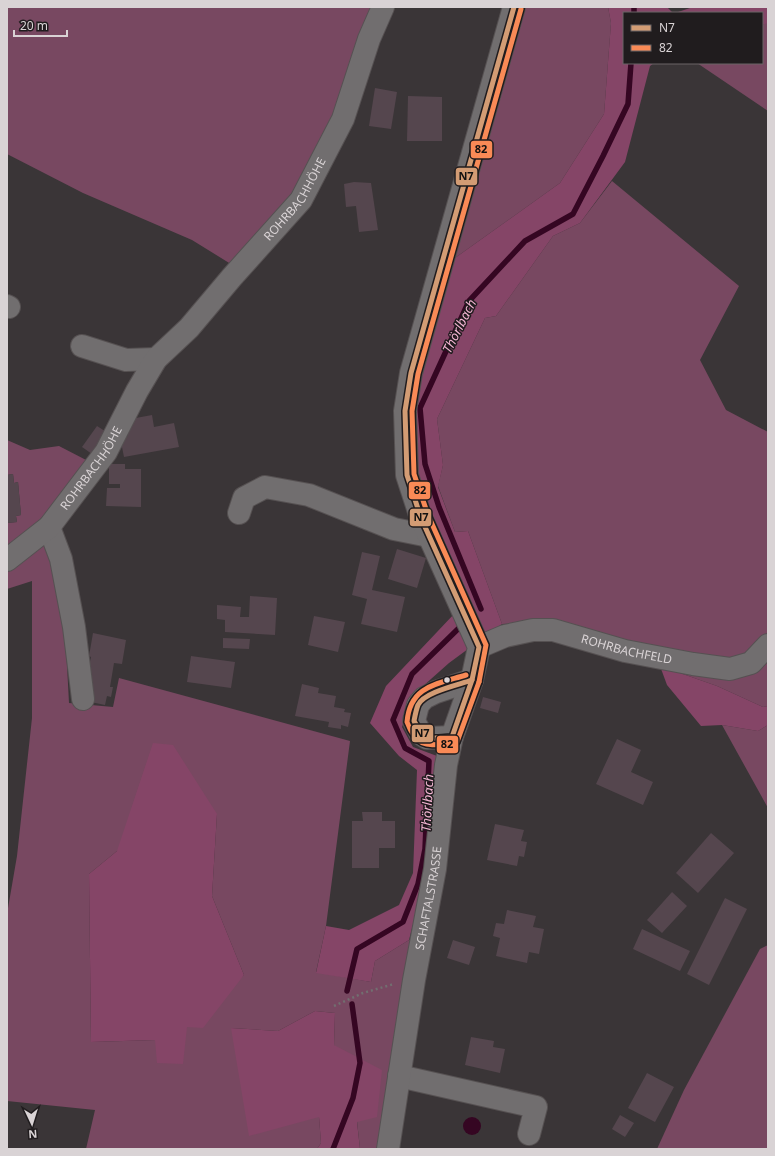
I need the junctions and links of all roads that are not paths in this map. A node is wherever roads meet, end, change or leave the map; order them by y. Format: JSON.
{"nodes":[{"id":1,"x":383,"y":7,"type":"edge"},
{"id":2,"x":514,"y":7,"type":"edge"},
{"id":3,"x":82,"y":346,"type":"dead end"},
{"id":4,"x":156,"y":359,"type":"junction"},
{"id":5,"x":239,"y":512,"type":"dead end"},
{"id":6,"x":50,"y":527,"type":"junction"},
{"id":7,"x":429,"y":536,"type":"junction"},
{"id":8,"x":7,"y":560,"type":"edge"},
{"id":9,"x":768,"y":645,"type":"edge"},
{"id":10,"x":479,"y":647,"type":"junction"},
{"id":11,"x":472,"y":680,"type":"junction"},
{"id":12,"x":83,"y":699,"type":"dead end"},
{"id":13,"x":452,"y":737,"type":"junction"},
{"id":14,"x":399,"y":1076,"type":"junction"},
{"id":15,"x":529,"y":1134,"type":"dead end"},
{"id":16,"x":388,"y":1149,"type":"edge"}],
"edges":[{"from":1,"to":4,"type":"street","name":"ROHRBACHHÖHE"},
{"from":2,"to":7,"type":"street"},
{"from":3,"to":4,"type":"street"},
{"from":4,"to":6,"type":"street","name":"ROHRBACHHÖHE"},
{"from":5,"to":7,"type":"street"},
{"from":6,"to":8,"type":"street","name":"ROHRBACHHÖHE"},
{"from":6,"to":12,"type":"street"},
{"from":7,"to":10,"type":"street"},
{"from":9,"to":10,"type":"street","name":"ROHRBACHFELD"},
{"from":10,"to":11,"type":"street","name":"SCHAFTALSTRASSE"},
{"from":11,"to":13,"type":"street","name":"SCHAFTALSTRASSE"},
{"from":11,"to":13,"type":"street"},
{"from":13,"to":14,"type":"street","name":"SCHAFTALSTRASSE"},
{"from":14,"to":15,"type":"street"},
{"from":14,"to":16,"type":"street","name":"SCHAFTALSTRASSE"}]}
